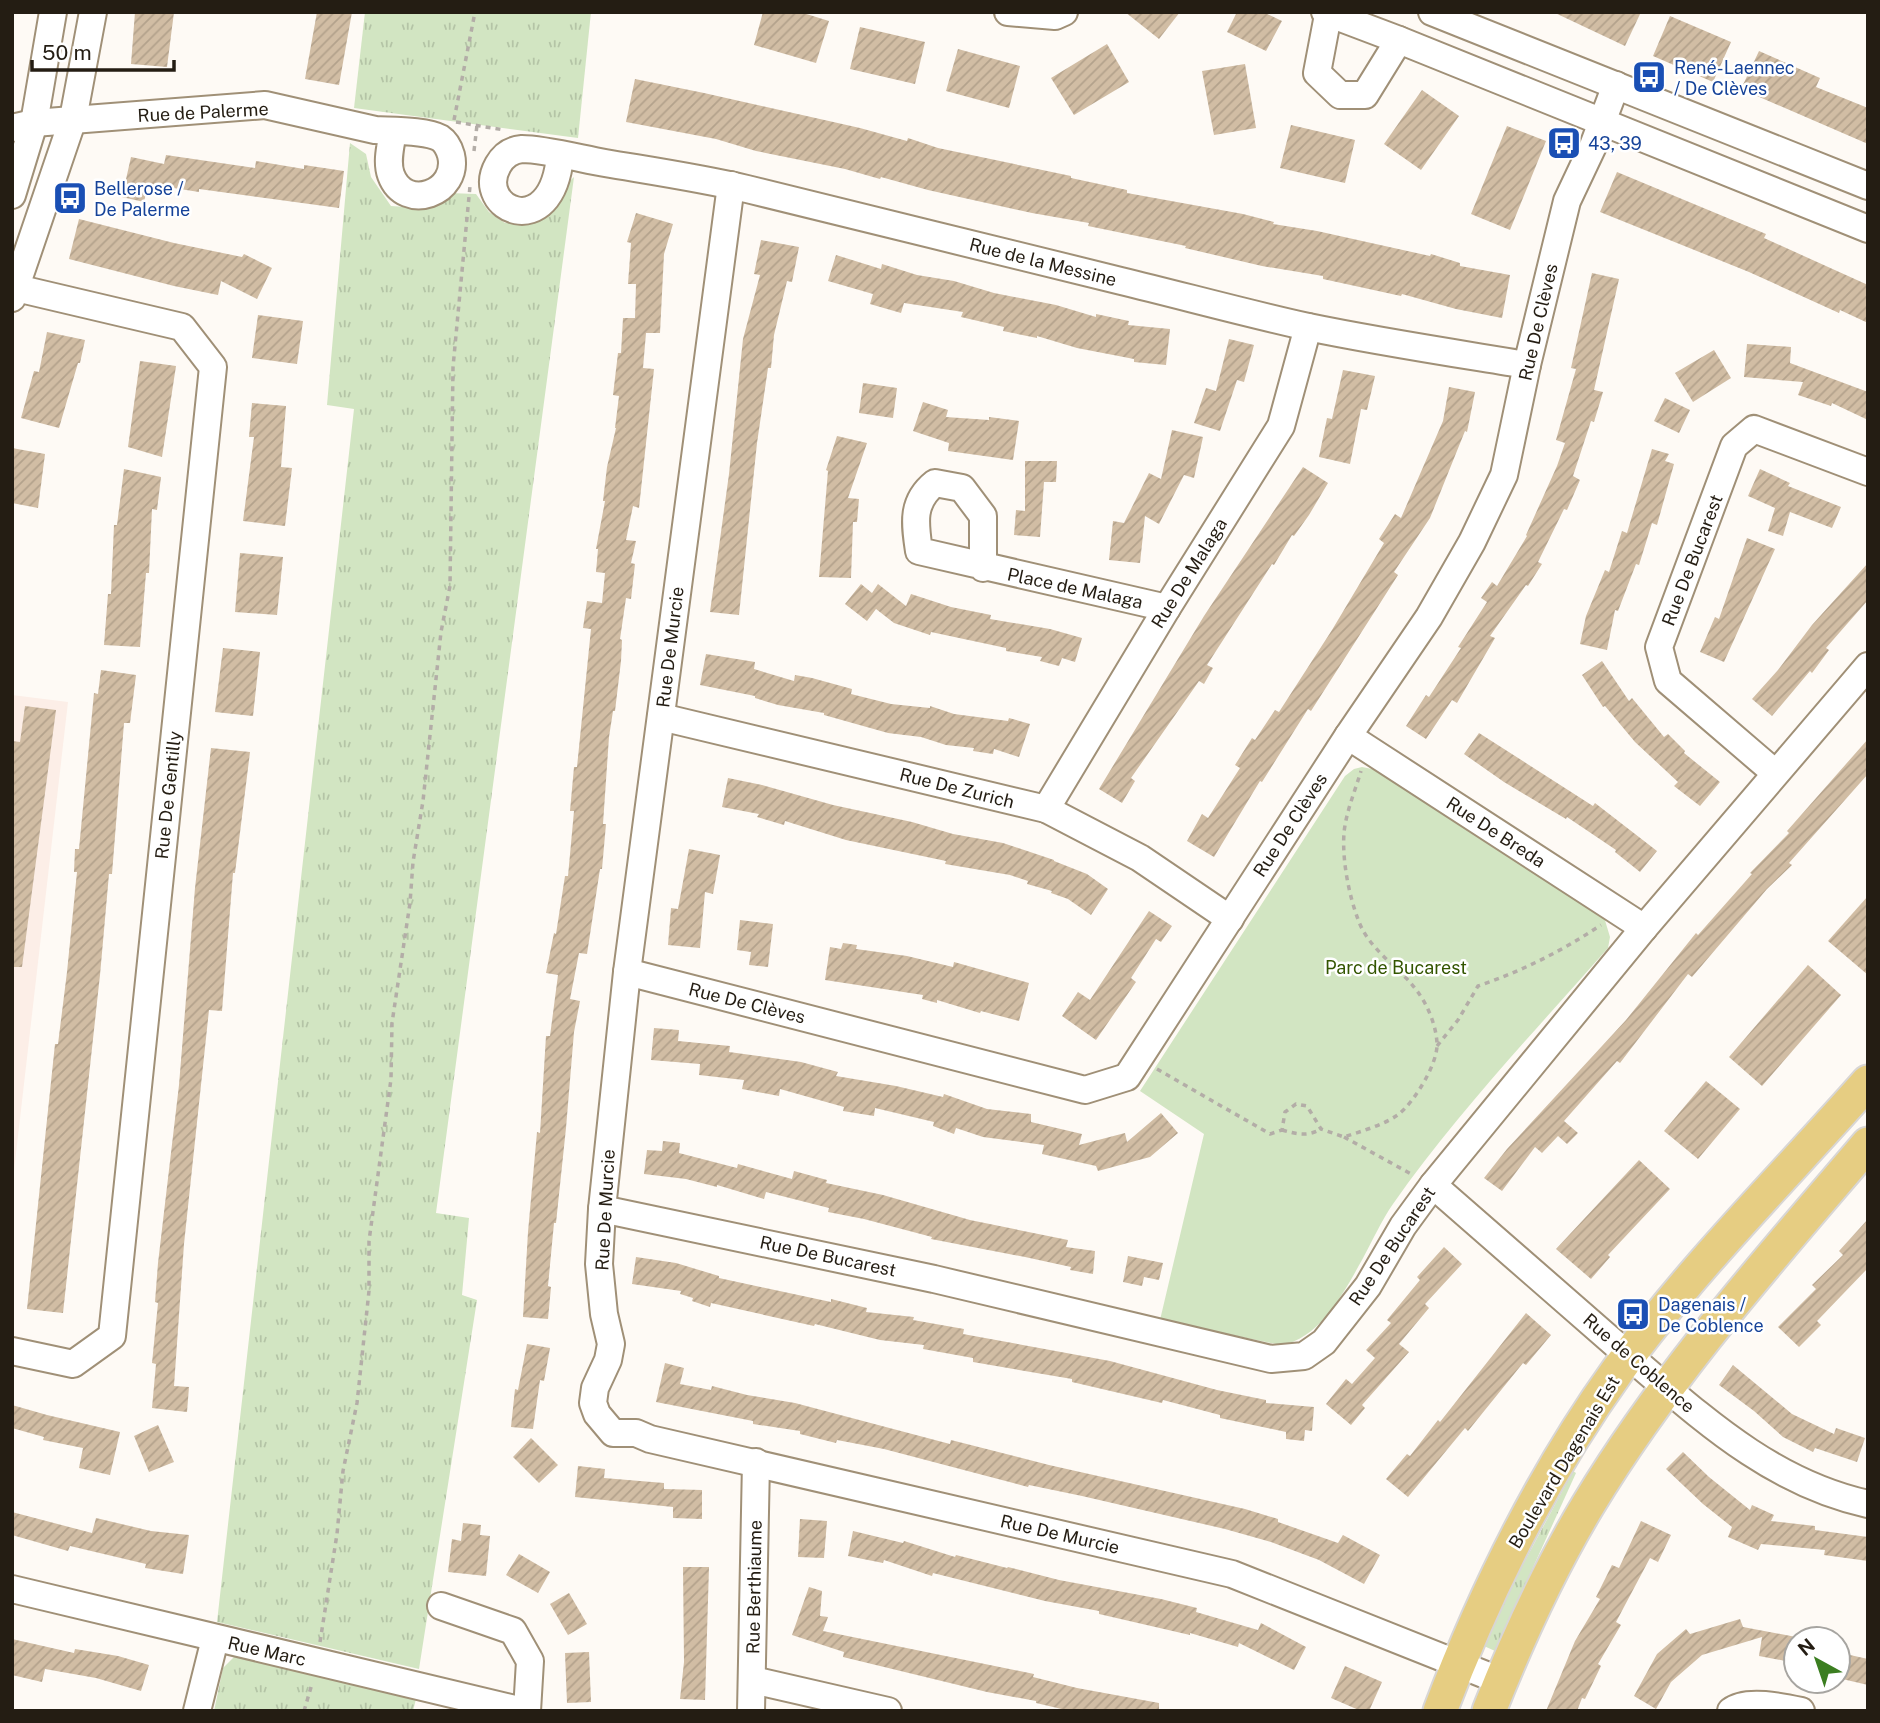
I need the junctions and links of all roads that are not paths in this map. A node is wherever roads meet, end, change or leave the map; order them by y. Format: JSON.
{"nodes":[{"id":1,"x":53,"y":12,"type":"edge"},
{"id":2,"x":93,"y":12,"type":"edge"},
{"id":3,"x":1008,"y":12,"type":"edge"},
{"id":4,"x":1064,"y":12,"type":"edge"},
{"id":5,"x":1432,"y":12,"type":"edge"},
{"id":6,"x":1326,"y":13,"type":"edge"},
{"id":7,"x":1399,"y":40,"type":"junction"},
{"id":8,"x":1616,"y":85,"type":"junction"},
{"id":9,"x":74,"y":119,"type":"junction"},
{"id":10,"x":1602,"y":122,"type":"junction"},
{"id":11,"x":23,"y":125,"type":"edge"},
{"id":12,"x":393,"y":131,"type":"dead end"},
{"id":13,"x":560,"y":156,"type":"dead end"},
{"id":14,"x":731,"y":185,"type":"junction"},
{"id":15,"x":1868,"y":186,"type":"edge"},
{"id":16,"x":12,"y":195,"type":"edge"},
{"id":17,"x":1868,"y":229,"type":"edge"},
{"id":18,"x":13,"y":291,"type":"edge"},
{"id":19,"x":1308,"y":327,"type":"junction"},
{"id":20,"x":1527,"y":365,"type":"junction"},
{"id":21,"x":1868,"y":472,"type":"edge"},
{"id":22,"x":983,"y":568,"type":"dead end"},
{"id":23,"x":1167,"y":608,"type":"junction"},
{"id":24,"x":1868,"y":666,"type":"edge"},
{"id":25,"x":661,"y":717,"type":"junction"},
{"id":26,"x":1359,"y":742,"type":"junction"},
{"id":27,"x":1774,"y":772,"type":"junction"},
{"id":28,"x":1046,"y":809,"type":"junction"},
{"id":29,"x":1230,"y":919,"type":"junction"},
{"id":30,"x":1644,"y":928,"type":"junction"},
{"id":31,"x":627,"y":972,"type":"junction"},
{"id":32,"x":1868,"y":1082,"type":"edge"},
{"id":33,"x":1868,"y":1144,"type":"edge"},
{"id":34,"x":1433,"y":1185,"type":"junction"},
{"id":35,"x":602,"y":1209,"type":"junction"},
{"id":36,"x":12,"y":1351,"type":"edge"},
{"id":37,"x":1629,"y":1355,"type":"junction"},
{"id":38,"x":1667,"y":1388,"type":"junction"},
{"id":39,"x":756,"y":1462,"type":"junction"},
{"id":40,"x":1868,"y":1504,"type":"edge"},
{"id":41,"x":12,"y":1590,"type":"edge"},
{"id":42,"x":441,"y":1606,"type":"dead end"},
{"id":43,"x":215,"y":1639,"type":"junction"},
{"id":44,"x":1458,"y":1665,"type":"junction"},
{"id":45,"x":752,"y":1679,"type":"junction"},
{"id":46,"x":1495,"y":1696,"type":"edge"},
{"id":47,"x":197,"y":1711,"type":"edge"},
{"id":48,"x":525,"y":1711,"type":"edge"},
{"id":49,"x":751,"y":1711,"type":"edge"},
{"id":50,"x":888,"y":1711,"type":"edge"},
{"id":51,"x":1440,"y":1711,"type":"edge"},
{"id":52,"x":1731,"y":1711,"type":"edge"},
{"id":53,"x":1801,"y":1711,"type":"edge"}],
"edges":[{"from":1,"to":11,"type":"street"},
{"from":2,"to":9,"type":"street"},
{"from":3,"to":4,"type":"street"},
{"from":5,"to":8,"type":"street"},
{"from":6,"to":7,"type":"street"},
{"from":6,"to":7,"type":"street"},
{"from":7,"to":10,"type":"street"},
{"from":8,"to":10,"type":"street","name":"Rue De Clèves"},
{"from":8,"to":15,"type":"street"},
{"from":9,"to":11,"type":"street","name":"Rue de Palerme"},
{"from":9,"to":12,"type":"street","name":"Rue de Palerme"},
{"from":9,"to":18,"type":"street"},
{"from":10,"to":17,"type":"street"},
{"from":10,"to":20,"type":"street","name":"Rue De Clèves"},
{"from":11,"to":16,"type":"street"},
{"from":13,"to":14,"type":"street","name":"Rue de la Messine"},
{"from":14,"to":19,"type":"street","name":"Rue de la Messine"},
{"from":14,"to":25,"type":"street","name":"Rue De Murcie"},
{"from":18,"to":36,"type":"street","name":"Rue De Gentilly"},
{"from":19,"to":20,"type":"street","name":"Rue de la Messine"},
{"from":19,"to":23,"type":"street","name":"Rue De Malaga"},
{"from":20,"to":26,"type":"street","name":"Rue De Clèves"},
{"from":21,"to":27,"type":"street","name":"Rue De Bucarest"},
{"from":22,"to":23,"type":"street","name":"Place de Malaga"},
{"from":23,"to":28,"type":"street","name":"Rue De Malaga"},
{"from":24,"to":27,"type":"street","name":"Rue De Bucarest"},
{"from":25,"to":28,"type":"street","name":"Rue De Zurich"},
{"from":25,"to":31,"type":"street","name":"Rue De Murcie"},
{"from":26,"to":29,"type":"street","name":"Rue De Clèves"},
{"from":26,"to":30,"type":"street","name":"Rue De Breda"},
{"from":27,"to":30,"type":"street","name":"Rue De Bucarest"},
{"from":28,"to":29,"type":"street","name":"Rue De Zurich"},
{"from":29,"to":31,"type":"street","name":"Rue De Clèves"},
{"from":30,"to":34,"type":"street","name":"Rue De Bucarest"},
{"from":31,"to":35,"type":"street","name":"Rue De Murcie"},
{"from":32,"to":37,"type":"main road","name":"Boulevard Dagenais Est"},
{"from":33,"to":38,"type":"main road"},
{"from":34,"to":35,"type":"street","name":"Rue De Bucarest"},
{"from":34,"to":37,"type":"street","name":"Rue de Coblence"},
{"from":35,"to":39,"type":"street","name":"Rue De Murcie"},
{"from":37,"to":38,"type":"street","name":"Rue de Coblence"},
{"from":37,"to":44,"type":"main road","name":"Boulevard Dagenais Est"},
{"from":38,"to":40,"type":"street","name":"Rue de Coblence"},
{"from":38,"to":46,"type":"main road"},
{"from":39,"to":44,"type":"street","name":"Rue De Murcie"},
{"from":39,"to":45,"type":"street","name":"Rue Berthiaume"},
{"from":41,"to":43,"type":"street","name":"Rue Marc"},
{"from":42,"to":48,"type":"street"},
{"from":43,"to":47,"type":"street"},
{"from":43,"to":48,"type":"street","name":"Rue Marc"},
{"from":44,"to":46,"type":"street","name":"Rue De Murcie"},
{"from":44,"to":51,"type":"main road","name":"Boulevard Dagenais Est"},
{"from":45,"to":49,"type":"street","name":"Rue Berthiaume"},
{"from":45,"to":50,"type":"street"},
{"from":52,"to":53,"type":"street"}]}
